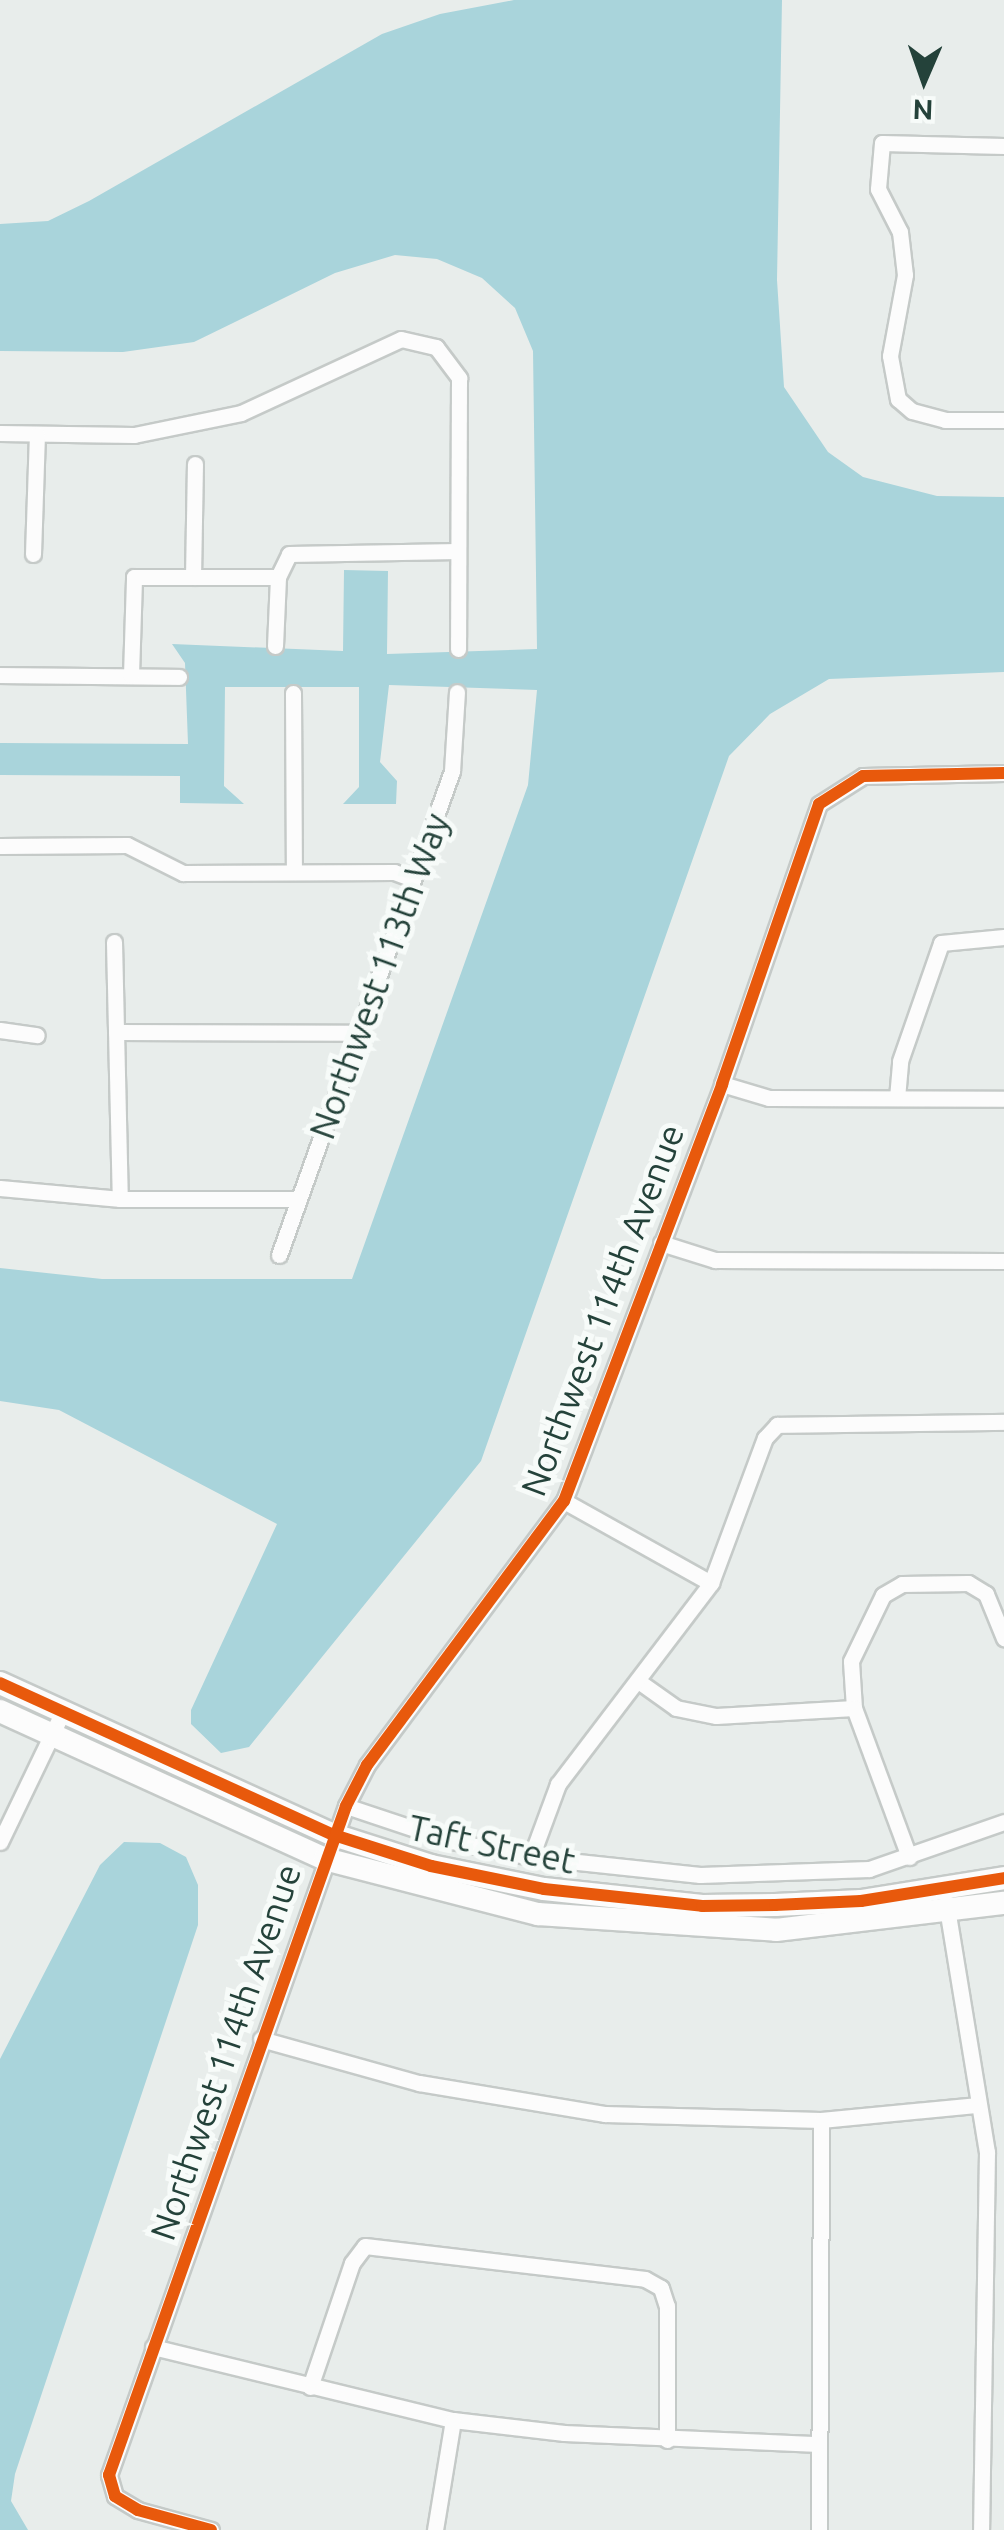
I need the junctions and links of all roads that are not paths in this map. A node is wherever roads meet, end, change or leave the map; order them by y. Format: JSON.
{"nodes":[{"id":1,"x":1004,"y":146,"type":"edge"},
{"id":2,"x":1004,"y":420,"type":"edge"},
{"id":3,"x":0,"y":433,"type":"edge"},
{"id":4,"x":37,"y":436,"type":"junction"},
{"id":5,"x":195,"y":464,"type":"dead end"},
{"id":6,"x":458,"y":551,"type":"junction"},
{"id":7,"x":33,"y":554,"type":"dead end"},
{"id":8,"x":193,"y":577,"type":"junction"},
{"id":9,"x":278,"y":577,"type":"junction"},
{"id":10,"x":275,"y":646,"type":"dead end"},
{"id":11,"x":458,"y":649,"type":"dead end"},
{"id":12,"x":132,"y":674,"type":"junction"},
{"id":13,"x":0,"y":675,"type":"edge"},
{"id":14,"x":180,"y":677,"type":"dead end"},
{"id":15,"x":457,"y":692,"type":"dead end"},
{"id":16,"x":293,"y":693,"type":"dead end"},
{"id":17,"x":1004,"y":773,"type":"edge"},
{"id":18,"x":0,"y":846,"type":"edge"},
{"id":19,"x":294,"y":872,"type":"junction"},
{"id":20,"x":413,"y":879,"type":"junction"},
{"id":21,"x":1004,"y":938,"type":"edge"},
{"id":22,"x":114,"y":942,"type":"dead end"},
{"id":23,"x":0,"y":1030,"type":"edge"},
{"id":24,"x":116,"y":1032,"type":"junction"},
{"id":25,"x":358,"y":1033,"type":"junction"},
{"id":26,"x":38,"y":1035,"type":"dead end"},
{"id":27,"x":722,"y":1084,"type":"junction"},
{"id":28,"x":898,"y":1098,"type":"junction"},
{"id":29,"x":1004,"y":1099,"type":"edge"},
{"id":30,"x":0,"y":1188,"type":"edge"},
{"id":31,"x":120,"y":1199,"type":"junction"},
{"id":32,"x":299,"y":1199,"type":"junction"},
{"id":33,"x":661,"y":1243,"type":"junction"},
{"id":34,"x":279,"y":1255,"type":"dead end"},
{"id":35,"x":1004,"y":1260,"type":"edge"},
{"id":36,"x":1004,"y":1422,"type":"edge"},
{"id":37,"x":564,"y":1501,"type":"junction"},
{"id":38,"x":711,"y":1584,"type":"junction"},
{"id":39,"x":1004,"y":1638,"type":"edge"},
{"id":40,"x":0,"y":1683,"type":"edge"},
{"id":41,"x":641,"y":1683,"type":"junction"},
{"id":42,"x":854,"y":1708,"type":"junction"},
{"id":43,"x":0,"y":1710,"type":"edge"},
{"id":44,"x":62,"y":1713,"type":"junction"},
{"id":45,"x":52,"y":1736,"type":"junction"},
{"id":46,"x":346,"y":1806,"type":"junction"},
{"id":47,"x":1004,"y":1822,"type":"edge"},
{"id":48,"x":334,"y":1835,"type":"junction"},
{"id":49,"x":0,"y":1842,"type":"edge"},
{"id":50,"x":909,"y":1856,"type":"junction"},
{"id":51,"x":531,"y":1857,"type":"junction"},
{"id":52,"x":325,"y":1859,"type":"junction"},
{"id":53,"x":1004,"y":1878,"type":"edge"},
{"id":54,"x":944,"y":1890,"type":"junction"},
{"id":55,"x":638,"y":1902,"type":"junction"},
{"id":56,"x":1004,"y":1904,"type":"edge"},
{"id":57,"x":948,"y":1914,"type":"junction"},
{"id":58,"x":635,"y":1926,"type":"junction"},
{"id":59,"x":260,"y":2039,"type":"junction"},
{"id":60,"x":978,"y":2105,"type":"junction"},
{"id":61,"x":821,"y":2120,"type":"junction"},
{"id":62,"x":153,"y":2347,"type":"junction"},
{"id":63,"x":310,"y":2387,"type":"junction"},
{"id":64,"x":453,"y":2420,"type":"junction"},
{"id":65,"x":667,"y":2440,"type":"junction"},
{"id":66,"x":819,"y":2444,"type":"junction"},
{"id":67,"x":211,"y":2530,"type":"edge"},
{"id":68,"x":435,"y":2530,"type":"edge"},
{"id":69,"x":819,"y":2530,"type":"edge"},
{"id":70,"x":981,"y":2530,"type":"edge"}],
"edges":[{"from":1,"to":2,"type":"street"},
{"from":3,"to":4,"type":"street"},
{"from":4,"to":6,"type":"street"},
{"from":4,"to":7,"type":"street"},
{"from":5,"to":8,"type":"street"},
{"from":6,"to":9,"type":"street"},
{"from":6,"to":11,"type":"street"},
{"from":8,"to":9,"type":"street"},
{"from":8,"to":12,"type":"street"},
{"from":9,"to":10,"type":"street"},
{"from":12,"to":13,"type":"street"},
{"from":12,"to":14,"type":"street"},
{"from":15,"to":20,"type":"street","name":"Northwest 113th Way"},
{"from":16,"to":19,"type":"street"},
{"from":17,"to":27,"type":"street","name":"Northwest 114th Avenue"},
{"from":18,"to":19,"type":"street"},
{"from":19,"to":20,"type":"street"},
{"from":20,"to":25,"type":"street","name":"Northwest 113th Way"},
{"from":21,"to":28,"type":"street"},
{"from":22,"to":24,"type":"street"},
{"from":23,"to":26,"type":"street"},
{"from":24,"to":25,"type":"street"},
{"from":24,"to":31,"type":"street"},
{"from":25,"to":32,"type":"street","name":"Northwest 113th Way"},
{"from":27,"to":28,"type":"street"},
{"from":27,"to":33,"type":"street","name":"Northwest 114th Avenue"},
{"from":28,"to":29,"type":"street"},
{"from":30,"to":31,"type":"street"},
{"from":31,"to":32,"type":"street"},
{"from":32,"to":34,"type":"street","name":"Northwest 113th Way"},
{"from":33,"to":35,"type":"street"},
{"from":33,"to":37,"type":"street","name":"Northwest 114th Avenue"},
{"from":36,"to":38,"type":"street"},
{"from":37,"to":38,"type":"street"},
{"from":37,"to":46,"type":"street","name":"Northwest 114th Avenue"},
{"from":38,"to":41,"type":"street"},
{"from":39,"to":42,"type":"street"},
{"from":40,"to":44,"type":"street","name":"Taft Street"},
{"from":41,"to":42,"type":"street"},
{"from":41,"to":51,"type":"street"},
{"from":42,"to":50,"type":"street"},
{"from":43,"to":45,"type":"street","name":"Taft Street"},
{"from":44,"to":45,"type":"street"},
{"from":44,"to":48,"type":"street","name":"Taft Street"},
{"from":45,"to":49,"type":"street"},
{"from":45,"to":52,"type":"street","name":"Taft Street"},
{"from":46,"to":48,"type":"street","name":"Northwest 114th Avenue"},
{"from":46,"to":51,"type":"street"},
{"from":47,"to":50,"type":"street"},
{"from":48,"to":52,"type":"street","name":"Northwest 114th Avenue"},
{"from":48,"to":55,"type":"street","name":"Taft Street"},
{"from":50,"to":51,"type":"street"},
{"from":52,"to":58,"type":"street","name":"Taft Street"},
{"from":52,"to":59,"type":"street","name":"Northwest 114th Avenue"},
{"from":53,"to":54,"type":"street","name":"Taft Street"},
{"from":54,"to":55,"type":"street","name":"Taft Street"},
{"from":54,"to":57,"type":"street"},
{"from":55,"to":58,"type":"street"},
{"from":56,"to":57,"type":"street","name":"Taft Street"},
{"from":57,"to":58,"type":"street","name":"Taft Street"},
{"from":57,"to":60,"type":"street"},
{"from":59,"to":61,"type":"street"},
{"from":59,"to":62,"type":"street","name":"Northwest 114th Avenue"},
{"from":60,"to":61,"type":"street"},
{"from":60,"to":70,"type":"street"},
{"from":61,"to":66,"type":"street"},
{"from":62,"to":63,"type":"street"},
{"from":62,"to":67,"type":"street","name":"Northwest 114th Avenue"},
{"from":63,"to":64,"type":"street"},
{"from":63,"to":65,"type":"street"},
{"from":64,"to":65,"type":"street"},
{"from":64,"to":68,"type":"street"},
{"from":65,"to":66,"type":"street"},
{"from":66,"to":69,"type":"street"}]}
